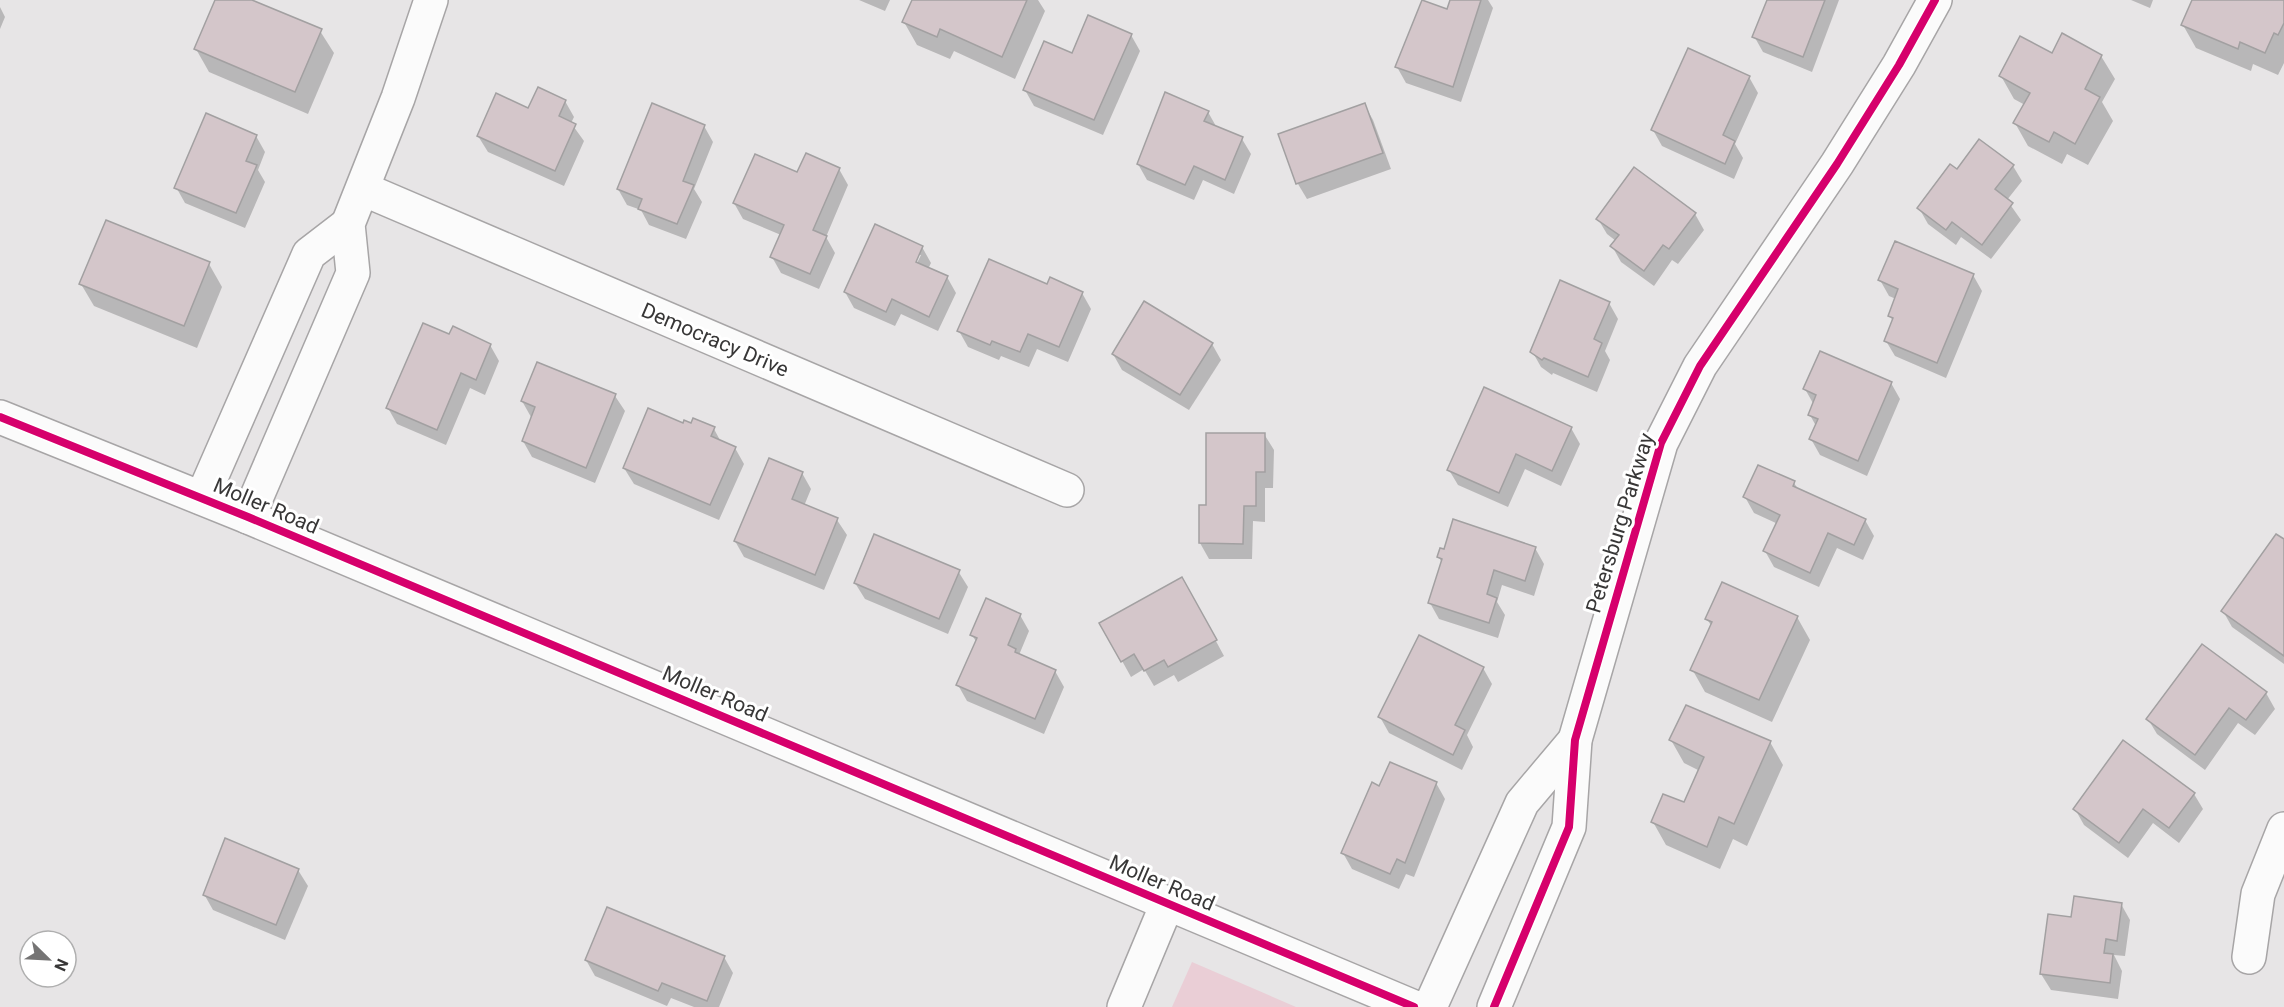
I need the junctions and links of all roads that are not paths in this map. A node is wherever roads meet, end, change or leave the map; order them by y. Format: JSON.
{"nodes":[{"id":1,"x":431,"y":0,"type":"edge"},
{"id":2,"x":1935,"y":0,"type":"edge"},
{"id":3,"x":363,"y":189,"type":"junction"},
{"id":4,"x":348,"y":224,"type":"junction"},
{"id":5,"x":0,"y":417,"type":"edge"},
{"id":6,"x":1067,"y":490,"type":"dead end"},
{"id":7,"x":202,"y":498,"type":"junction"},
{"id":8,"x":248,"y":517,"type":"junction"},
{"id":9,"x":1575,"y":740,"type":"junction"},
{"id":10,"x":2284,"y":829,"type":"edge"},
{"id":11,"x":1167,"y":904,"type":"junction"},
{"id":12,"x":2249,"y":957,"type":"dead end"},
{"id":13,"x":1124,"y":1007,"type":"edge"},
{"id":14,"x":1414,"y":1007,"type":"edge"},
{"id":15,"x":1430,"y":1007,"type":"edge"},
{"id":16,"x":1494,"y":1007,"type":"edge"}],
"edges":[{"from":1,"to":3,"type":"street"},
{"from":2,"to":9,"type":"street","name":"Petersburg Parkway"},
{"from":3,"to":4,"type":"street"},
{"from":3,"to":6,"type":"street","name":"Democracy Drive"},
{"from":4,"to":7,"type":"street"},
{"from":4,"to":8,"type":"street"},
{"from":5,"to":7,"type":"street","name":"Moller Road"},
{"from":7,"to":8,"type":"street","name":"Moller Road"},
{"from":8,"to":11,"type":"street","name":"Moller Road"},
{"from":9,"to":15,"type":"street","name":"Petersburg Parkway"},
{"from":9,"to":16,"type":"street","name":"Petersburg Parkway"},
{"from":10,"to":12,"type":"street"},
{"from":11,"to":13,"type":"street"},
{"from":11,"to":14,"type":"street","name":"Moller Road"}]}
